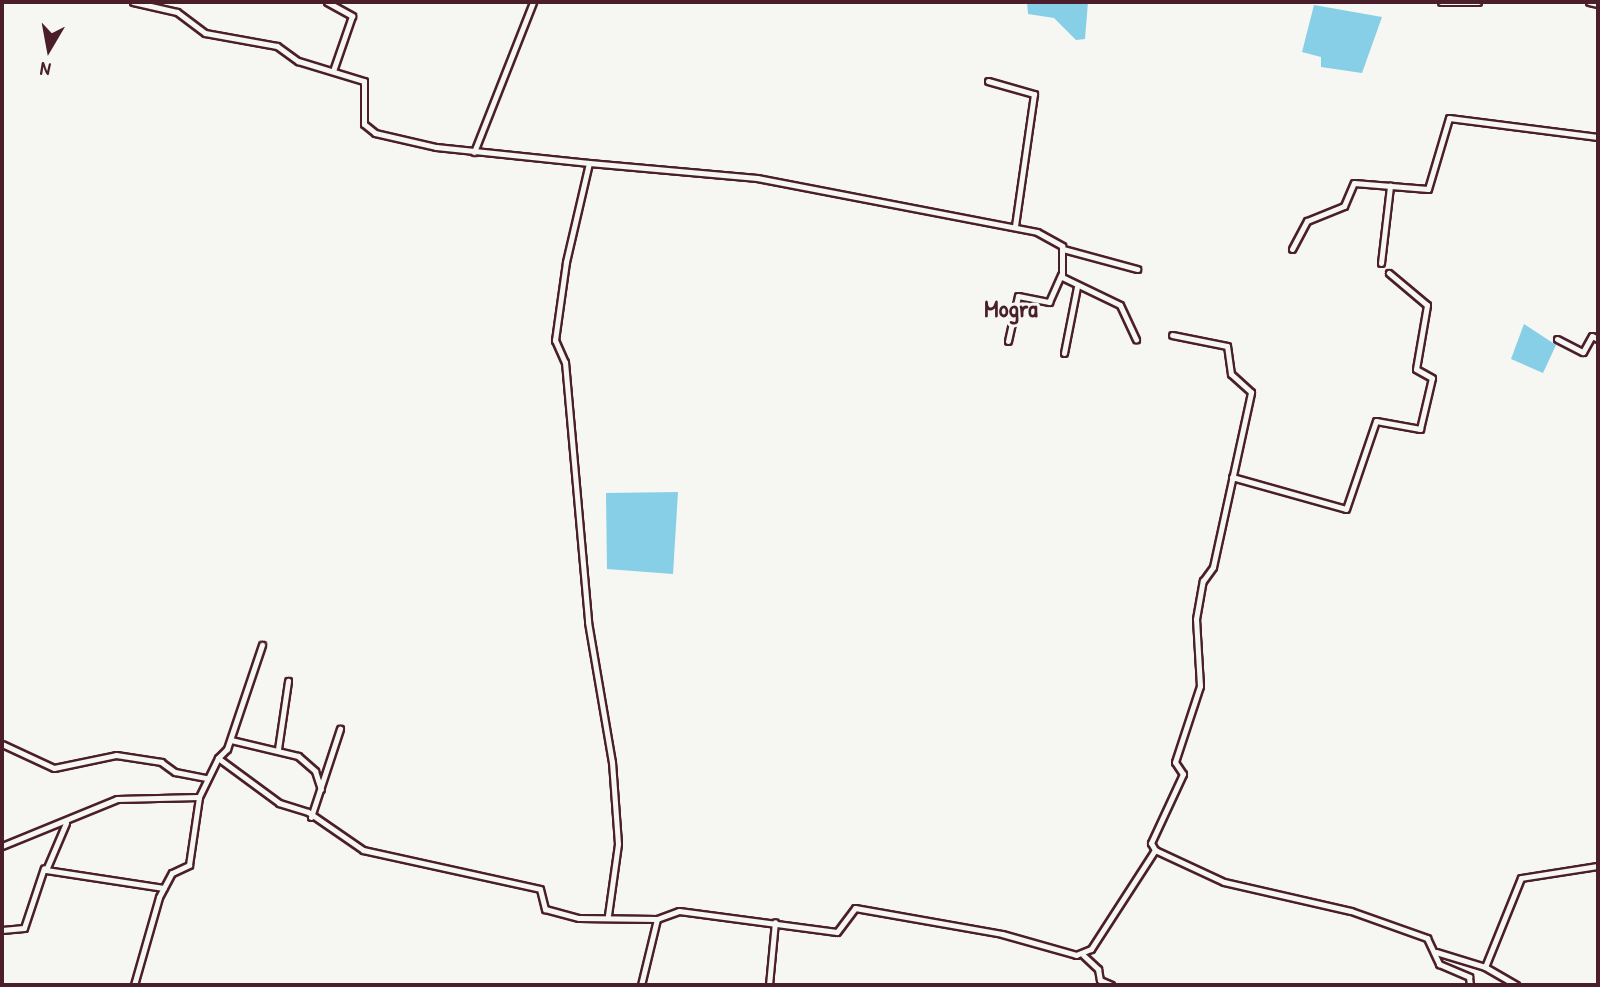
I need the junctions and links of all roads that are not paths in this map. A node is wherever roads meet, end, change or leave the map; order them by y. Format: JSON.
{"nodes":[{"id":1,"x":133,"y":2,"type":"edge"},
{"id":2,"x":327,"y":2,"type":"edge"},
{"id":3,"x":533,"y":2,"type":"edge"},
{"id":4,"x":1441,"y":2,"type":"edge"},
{"id":5,"x":1478,"y":2,"type":"edge"},
{"id":6,"x":1589,"y":2,"type":"edge"},
{"id":7,"x":1598,"y":4,"type":"edge"},
{"id":8,"x":333,"y":71,"type":"junction"},
{"id":9,"x":988,"y":81,"type":"dead end"},
{"id":10,"x":1598,"y":137,"type":"edge"},
{"id":11,"x":474,"y":152,"type":"junction"},
{"id":12,"x":589,"y":163,"type":"junction"},
{"id":13,"x":1390,"y":186,"type":"junction"},
{"id":14,"x":1015,"y":226,"type":"junction"},
{"id":15,"x":1063,"y":249,"type":"junction"},
{"id":16,"x":1292,"y":249,"type":"dead end"},
{"id":17,"x":1381,"y":263,"type":"dead end"},
{"id":18,"x":1137,"y":269,"type":"dead end"},
{"id":19,"x":1389,"y":273,"type":"dead end"},
{"id":20,"x":1061,"y":275,"type":"junction"},
{"id":21,"x":1077,"y":287,"type":"junction"},
{"id":22,"x":1172,"y":335,"type":"dead end"},
{"id":23,"x":1136,"y":339,"type":"dead end"},
{"id":24,"x":1558,"y":339,"type":"dead end"},
{"id":25,"x":1598,"y":339,"type":"edge"},
{"id":26,"x":1008,"y":341,"type":"dead end"},
{"id":27,"x":1064,"y":353,"type":"dead end"},
{"id":28,"x":1232,"y":477,"type":"junction"},
{"id":29,"x":262,"y":645,"type":"dead end"},
{"id":30,"x":288,"y":681,"type":"dead end"},
{"id":31,"x":341,"y":729,"type":"dead end"},
{"id":32,"x":231,"y":740,"type":"junction"},
{"id":33,"x":2,"y":744,"type":"edge"},
{"id":34,"x":278,"y":749,"type":"junction"},
{"id":35,"x":218,"y":758,"type":"junction"},
{"id":36,"x":206,"y":779,"type":"junction"},
{"id":37,"x":321,"y":789,"type":"junction"},
{"id":38,"x":199,"y":797,"type":"junction"},
{"id":39,"x":311,"y":817,"type":"junction"},
{"id":40,"x":66,"y":823,"type":"junction"},
{"id":41,"x":2,"y":846,"type":"edge"},
{"id":42,"x":1155,"y":850,"type":"junction"},
{"id":43,"x":1598,"y":866,"type":"edge"},
{"id":44,"x":44,"y":868,"type":"junction"},
{"id":45,"x":164,"y":888,"type":"junction"},
{"id":46,"x":608,"y":915,"type":"junction"},
{"id":47,"x":657,"y":919,"type":"junction"},
{"id":48,"x":775,"y":922,"type":"junction"},
{"id":49,"x":2,"y":930,"type":"edge"},
{"id":50,"x":1436,"y":952,"type":"junction"},
{"id":51,"x":1083,"y":955,"type":"junction"},
{"id":52,"x":1485,"y":967,"type":"junction"},
{"id":53,"x":134,"y":985,"type":"edge"},
{"id":54,"x":641,"y":985,"type":"edge"},
{"id":55,"x":769,"y":985,"type":"edge"},
{"id":56,"x":1111,"y":985,"type":"edge"},
{"id":57,"x":1469,"y":985,"type":"edge"},
{"id":58,"x":1516,"y":985,"type":"edge"}],
"edges":[{"from":1,"to":8,"type":"street"},
{"from":2,"to":8,"type":"street"},
{"from":3,"to":11,"type":"street"},
{"from":4,"to":5,"type":"street"},
{"from":6,"to":7,"type":"street"},
{"from":8,"to":11,"type":"street"},
{"from":9,"to":14,"type":"street"},
{"from":10,"to":13,"type":"street"},
{"from":11,"to":12,"type":"street"},
{"from":12,"to":14,"type":"street"},
{"from":12,"to":46,"type":"street"},
{"from":13,"to":16,"type":"street"},
{"from":13,"to":17,"type":"street"},
{"from":14,"to":15,"type":"street"},
{"from":15,"to":18,"type":"street"},
{"from":15,"to":20,"type":"street"},
{"from":19,"to":28,"type":"street"},
{"from":20,"to":21,"type":"street"},
{"from":20,"to":26,"type":"street"},
{"from":21,"to":23,"type":"street"},
{"from":21,"to":27,"type":"street"},
{"from":22,"to":28,"type":"street"},
{"from":24,"to":25,"type":"street"},
{"from":28,"to":42,"type":"street"},
{"from":29,"to":32,"type":"street"},
{"from":30,"to":34,"type":"street"},
{"from":31,"to":37,"type":"street"},
{"from":32,"to":34,"type":"street"},
{"from":32,"to":35,"type":"street"},
{"from":33,"to":36,"type":"street"},
{"from":34,"to":37,"type":"street"},
{"from":35,"to":36,"type":"street"},
{"from":35,"to":39,"type":"street"},
{"from":36,"to":38,"type":"street"},
{"from":37,"to":39,"type":"street"},
{"from":38,"to":40,"type":"street"},
{"from":38,"to":45,"type":"street"},
{"from":39,"to":46,"type":"street"},
{"from":40,"to":41,"type":"street"},
{"from":40,"to":44,"type":"street"},
{"from":42,"to":50,"type":"street"},
{"from":42,"to":51,"type":"street"},
{"from":43,"to":52,"type":"street"},
{"from":44,"to":45,"type":"street"},
{"from":44,"to":49,"type":"street"},
{"from":45,"to":53,"type":"street"},
{"from":46,"to":47,"type":"street"},
{"from":47,"to":48,"type":"street"},
{"from":47,"to":54,"type":"street"},
{"from":48,"to":51,"type":"street"},
{"from":48,"to":55,"type":"street"},
{"from":50,"to":52,"type":"street"},
{"from":50,"to":57,"type":"street"},
{"from":51,"to":56,"type":"street"},
{"from":52,"to":58,"type":"street"}]}
